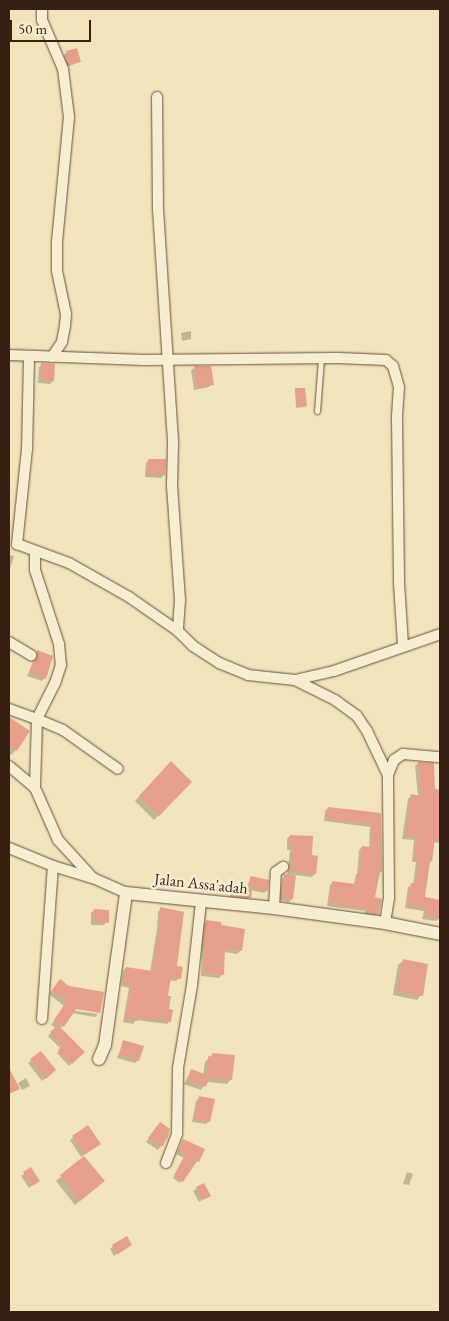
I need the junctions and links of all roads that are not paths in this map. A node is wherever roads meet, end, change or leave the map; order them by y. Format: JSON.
{"nodes":[{"id":1,"x":42,"y":11,"type":"edge"},
{"id":2,"x":157,"y":97,"type":"dead end"},
{"id":3,"x":9,"y":355,"type":"edge"},
{"id":4,"x":29,"y":357,"type":"junction"},
{"id":5,"x":52,"y":357,"type":"junction"},
{"id":6,"x":167,"y":359,"type":"junction"},
{"id":7,"x":321,"y":359,"type":"junction"},
{"id":8,"x":317,"y":411,"type":"dead end"},
{"id":9,"x":13,"y":543,"type":"edge"},
{"id":10,"x":35,"y":551,"type":"junction"},
{"id":11,"x":178,"y":631,"type":"junction"},
{"id":12,"x":440,"y":634,"type":"edge"},
{"id":13,"x":9,"y":642,"type":"edge"},
{"id":14,"x":403,"y":645,"type":"junction"},
{"id":15,"x":31,"y":655,"type":"dead end"},
{"id":16,"x":295,"y":680,"type":"junction"},
{"id":17,"x":9,"y":709,"type":"edge"},
{"id":18,"x":37,"y":719,"type":"junction"},
{"id":19,"x":440,"y":757,"type":"edge"},
{"id":20,"x":9,"y":766,"type":"edge"},
{"id":21,"x":118,"y":769,"type":"dead end"},
{"id":22,"x":388,"y":775,"type":"junction"},
{"id":23,"x":35,"y":788,"type":"junction"},
{"id":24,"x":9,"y":848,"type":"edge"},
{"id":25,"x":53,"y":866,"type":"junction"},
{"id":26,"x":282,"y":867,"type":"dead end"},
{"id":27,"x":93,"y":878,"type":"junction"},
{"id":28,"x":126,"y":893,"type":"junction"},
{"id":29,"x":202,"y":902,"type":"junction"},
{"id":30,"x":274,"y":908,"type":"junction"},
{"id":31,"x":385,"y":923,"type":"junction"},
{"id":32,"x":440,"y":934,"type":"edge"},
{"id":33,"x":42,"y":1019,"type":"dead end"},
{"id":34,"x":99,"y":1059,"type":"dead end"},
{"id":35,"x":166,"y":1163,"type":"dead end"}],
"edges":[{"from":1,"to":5,"type":"street"},
{"from":2,"to":6,"type":"street"},
{"from":3,"to":4,"type":"street"},
{"from":4,"to":5,"type":"street"},
{"from":4,"to":9,"type":"street"},
{"from":5,"to":6,"type":"street"},
{"from":6,"to":7,"type":"street"},
{"from":6,"to":11,"type":"street"},
{"from":7,"to":8,"type":"lane"},
{"from":7,"to":14,"type":"street"},
{"from":9,"to":10,"type":"street"},
{"from":10,"to":11,"type":"street"},
{"from":10,"to":18,"type":"street"},
{"from":11,"to":16,"type":"street"},
{"from":12,"to":14,"type":"street"},
{"from":13,"to":15,"type":"street"},
{"from":14,"to":16,"type":"street"},
{"from":16,"to":22,"type":"street"},
{"from":17,"to":18,"type":"street"},
{"from":18,"to":21,"type":"street"},
{"from":18,"to":23,"type":"street"},
{"from":19,"to":22,"type":"street"},
{"from":20,"to":23,"type":"street"},
{"from":22,"to":31,"type":"street"},
{"from":23,"to":27,"type":"street"},
{"from":24,"to":25,"type":"street"},
{"from":25,"to":27,"type":"street"},
{"from":25,"to":33,"type":"street"},
{"from":26,"to":30,"type":"street"},
{"from":27,"to":28,"type":"street"},
{"from":28,"to":29,"type":"street","name":"Jalan Assa'adah"},
{"from":28,"to":34,"type":"street"},
{"from":29,"to":30,"type":"street","name":"Jalan Assa'adah"},
{"from":29,"to":35,"type":"street"},
{"from":30,"to":31,"type":"street","name":"Jalan Assa'adah"},
{"from":31,"to":32,"type":"street","name":"Jalan Assa'adah"}]}
